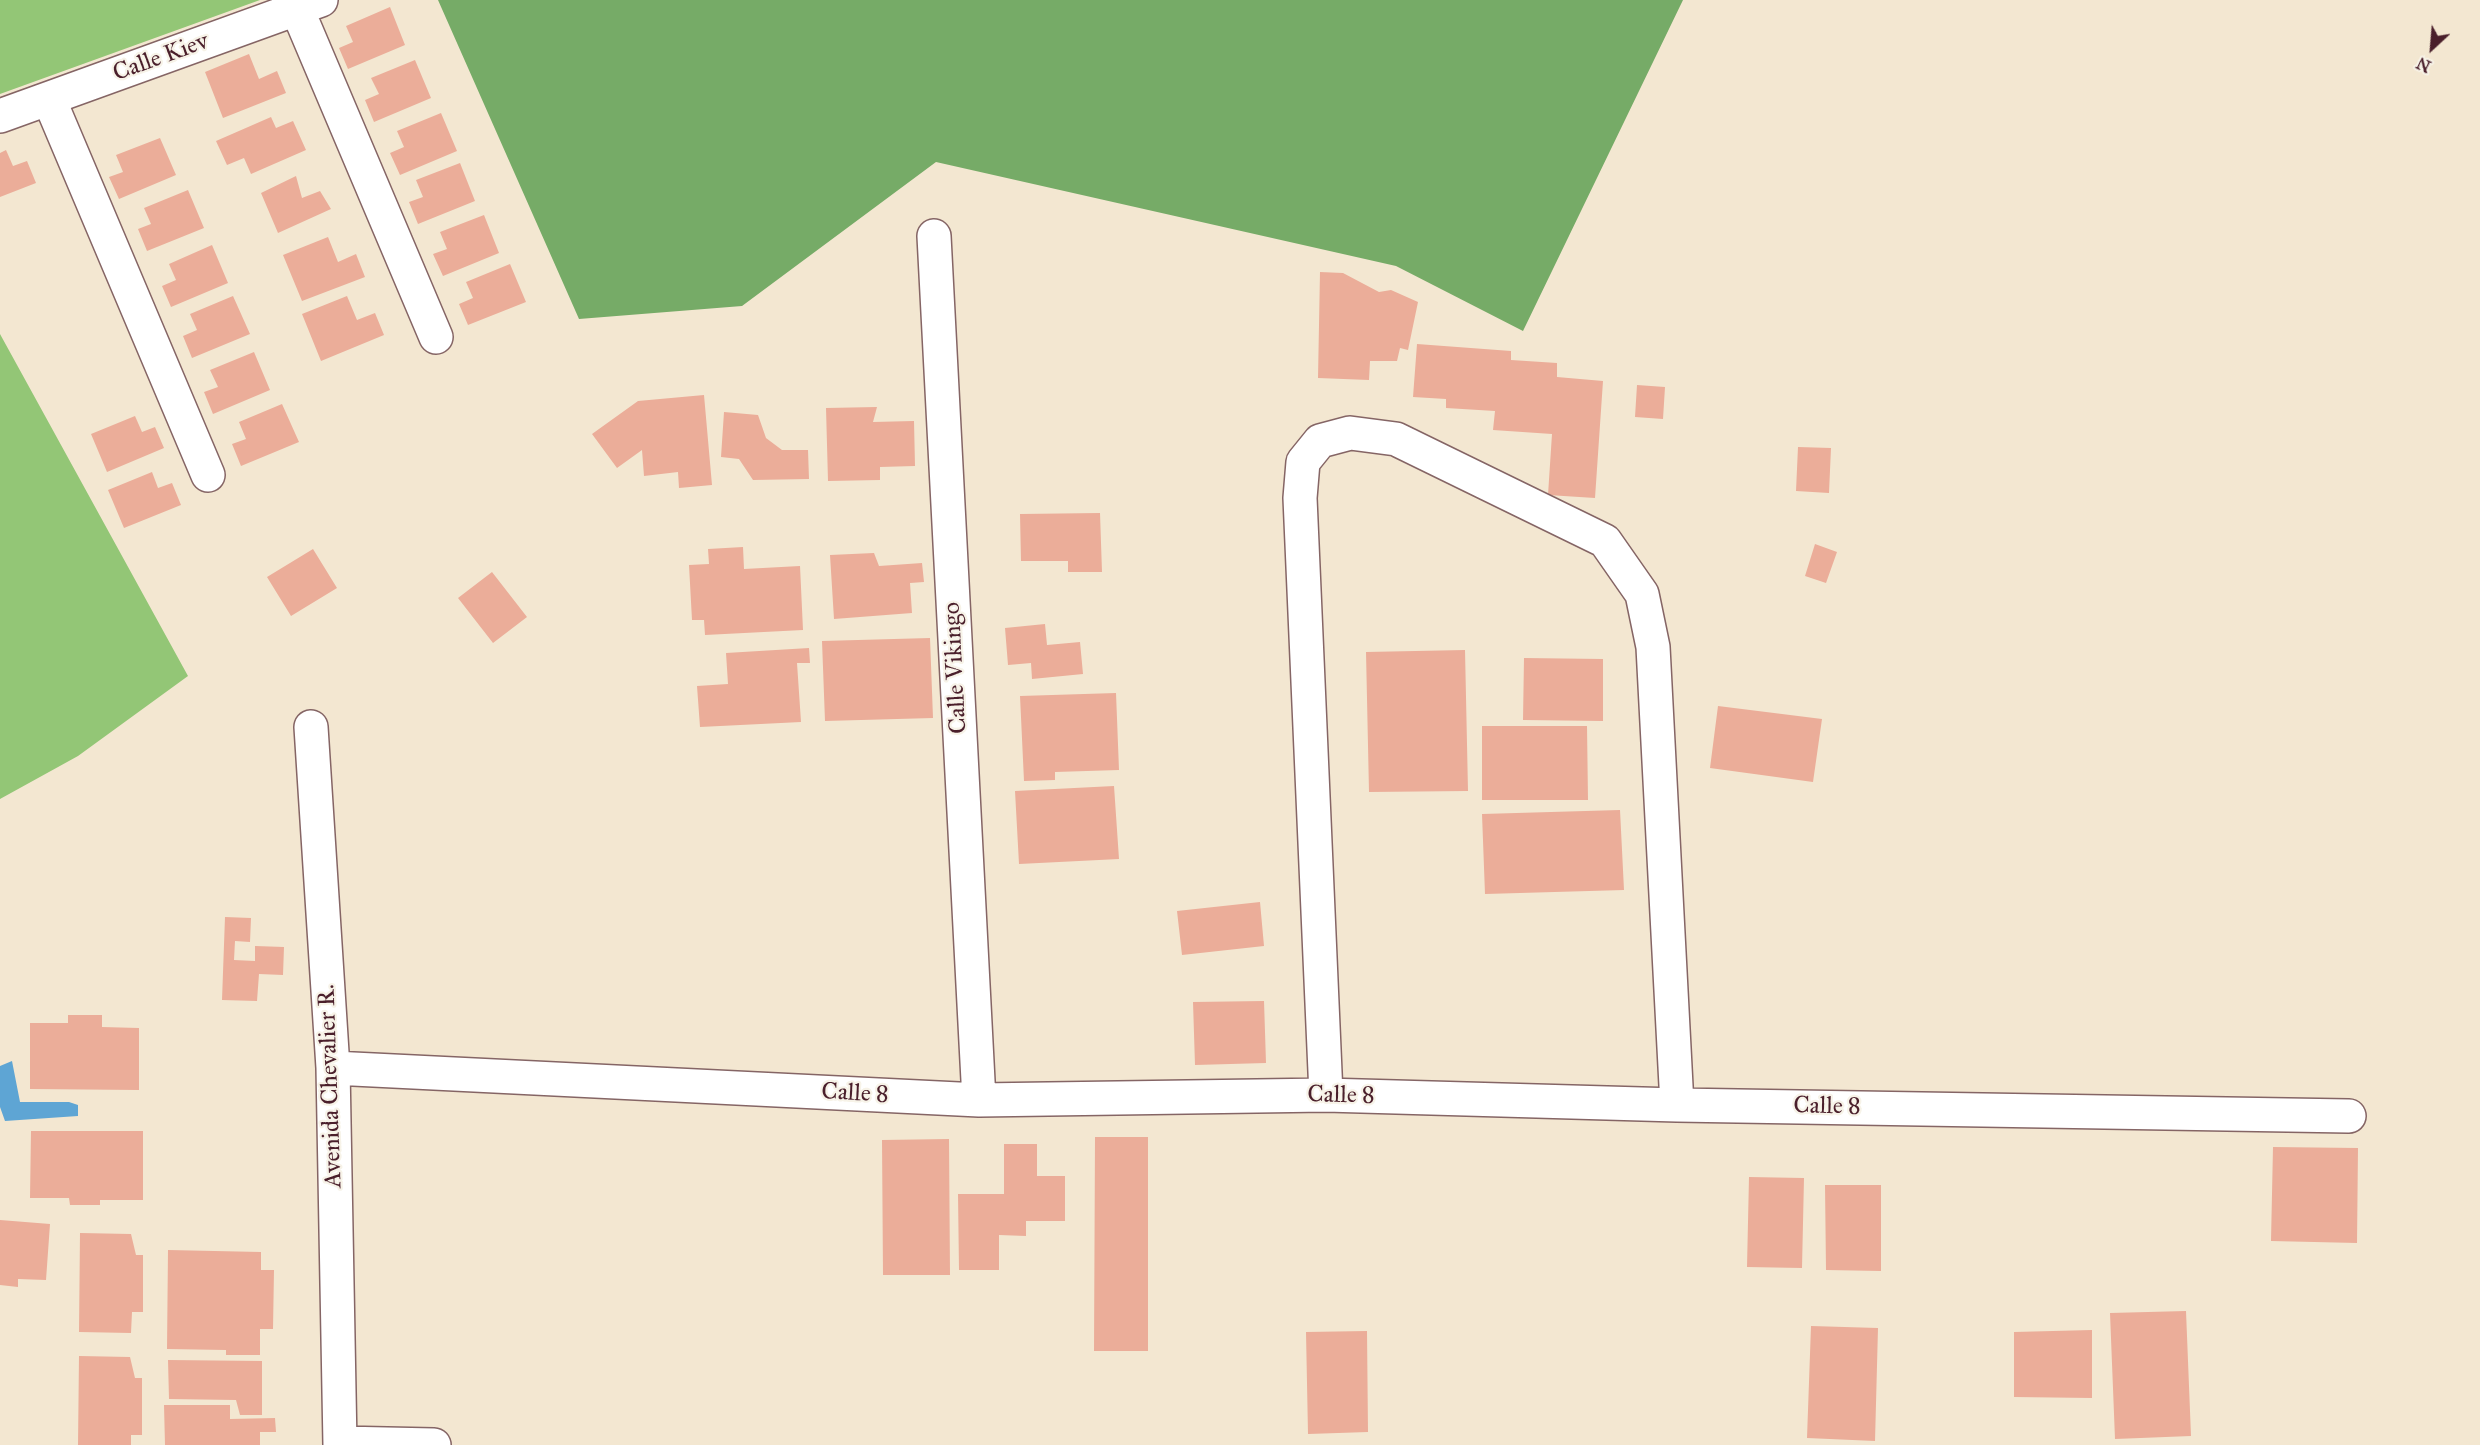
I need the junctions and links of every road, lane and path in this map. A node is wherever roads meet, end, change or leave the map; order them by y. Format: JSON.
{"nodes":[{"id":1,"x":309,"y":4,"type":"edge"},
{"id":2,"x":49,"y":99,"type":"junction"},
{"id":3,"x":0,"y":116,"type":"edge"},
{"id":4,"x":934,"y":236,"type":"dead end"},
{"id":5,"x":436,"y":337,"type":"dead end"},
{"id":6,"x":208,"y":475,"type":"dead end"},
{"id":7,"x":311,"y":727,"type":"dead end"},
{"id":8,"x":333,"y":1068,"type":"junction"},
{"id":9,"x":1326,"y":1095,"type":"junction"},
{"id":10,"x":978,"y":1100,"type":"junction"},
{"id":11,"x":1677,"y":1105,"type":"junction"},
{"id":12,"x":2349,"y":1116,"type":"dead end"},
{"id":13,"x":340,"y":1444,"type":"edge"},
{"id":14,"x":434,"y":1445,"type":"edge"}],
"edges":[{"from":1,"to":2,"type":"street","name":"Calle Kiev"},
{"from":1,"to":5,"type":"street"},
{"from":2,"to":3,"type":"street","name":"Calle Kiev"},
{"from":2,"to":6,"type":"street"},
{"from":4,"to":10,"type":"street","name":"Calle Vikingo"},
{"from":7,"to":8,"type":"street","name":"Avenida Chevalier R."},
{"from":8,"to":10,"type":"street","name":"Calle 8"},
{"from":8,"to":13,"type":"street","name":"Avenida Chevalier R."},
{"from":9,"to":10,"type":"street","name":"Calle 8"},
{"from":9,"to":11,"type":"street","name":"Calle 8"},
{"from":9,"to":11,"type":"street"},
{"from":11,"to":12,"type":"street","name":"Calle 8"},
{"from":13,"to":14,"type":"street"}]}
